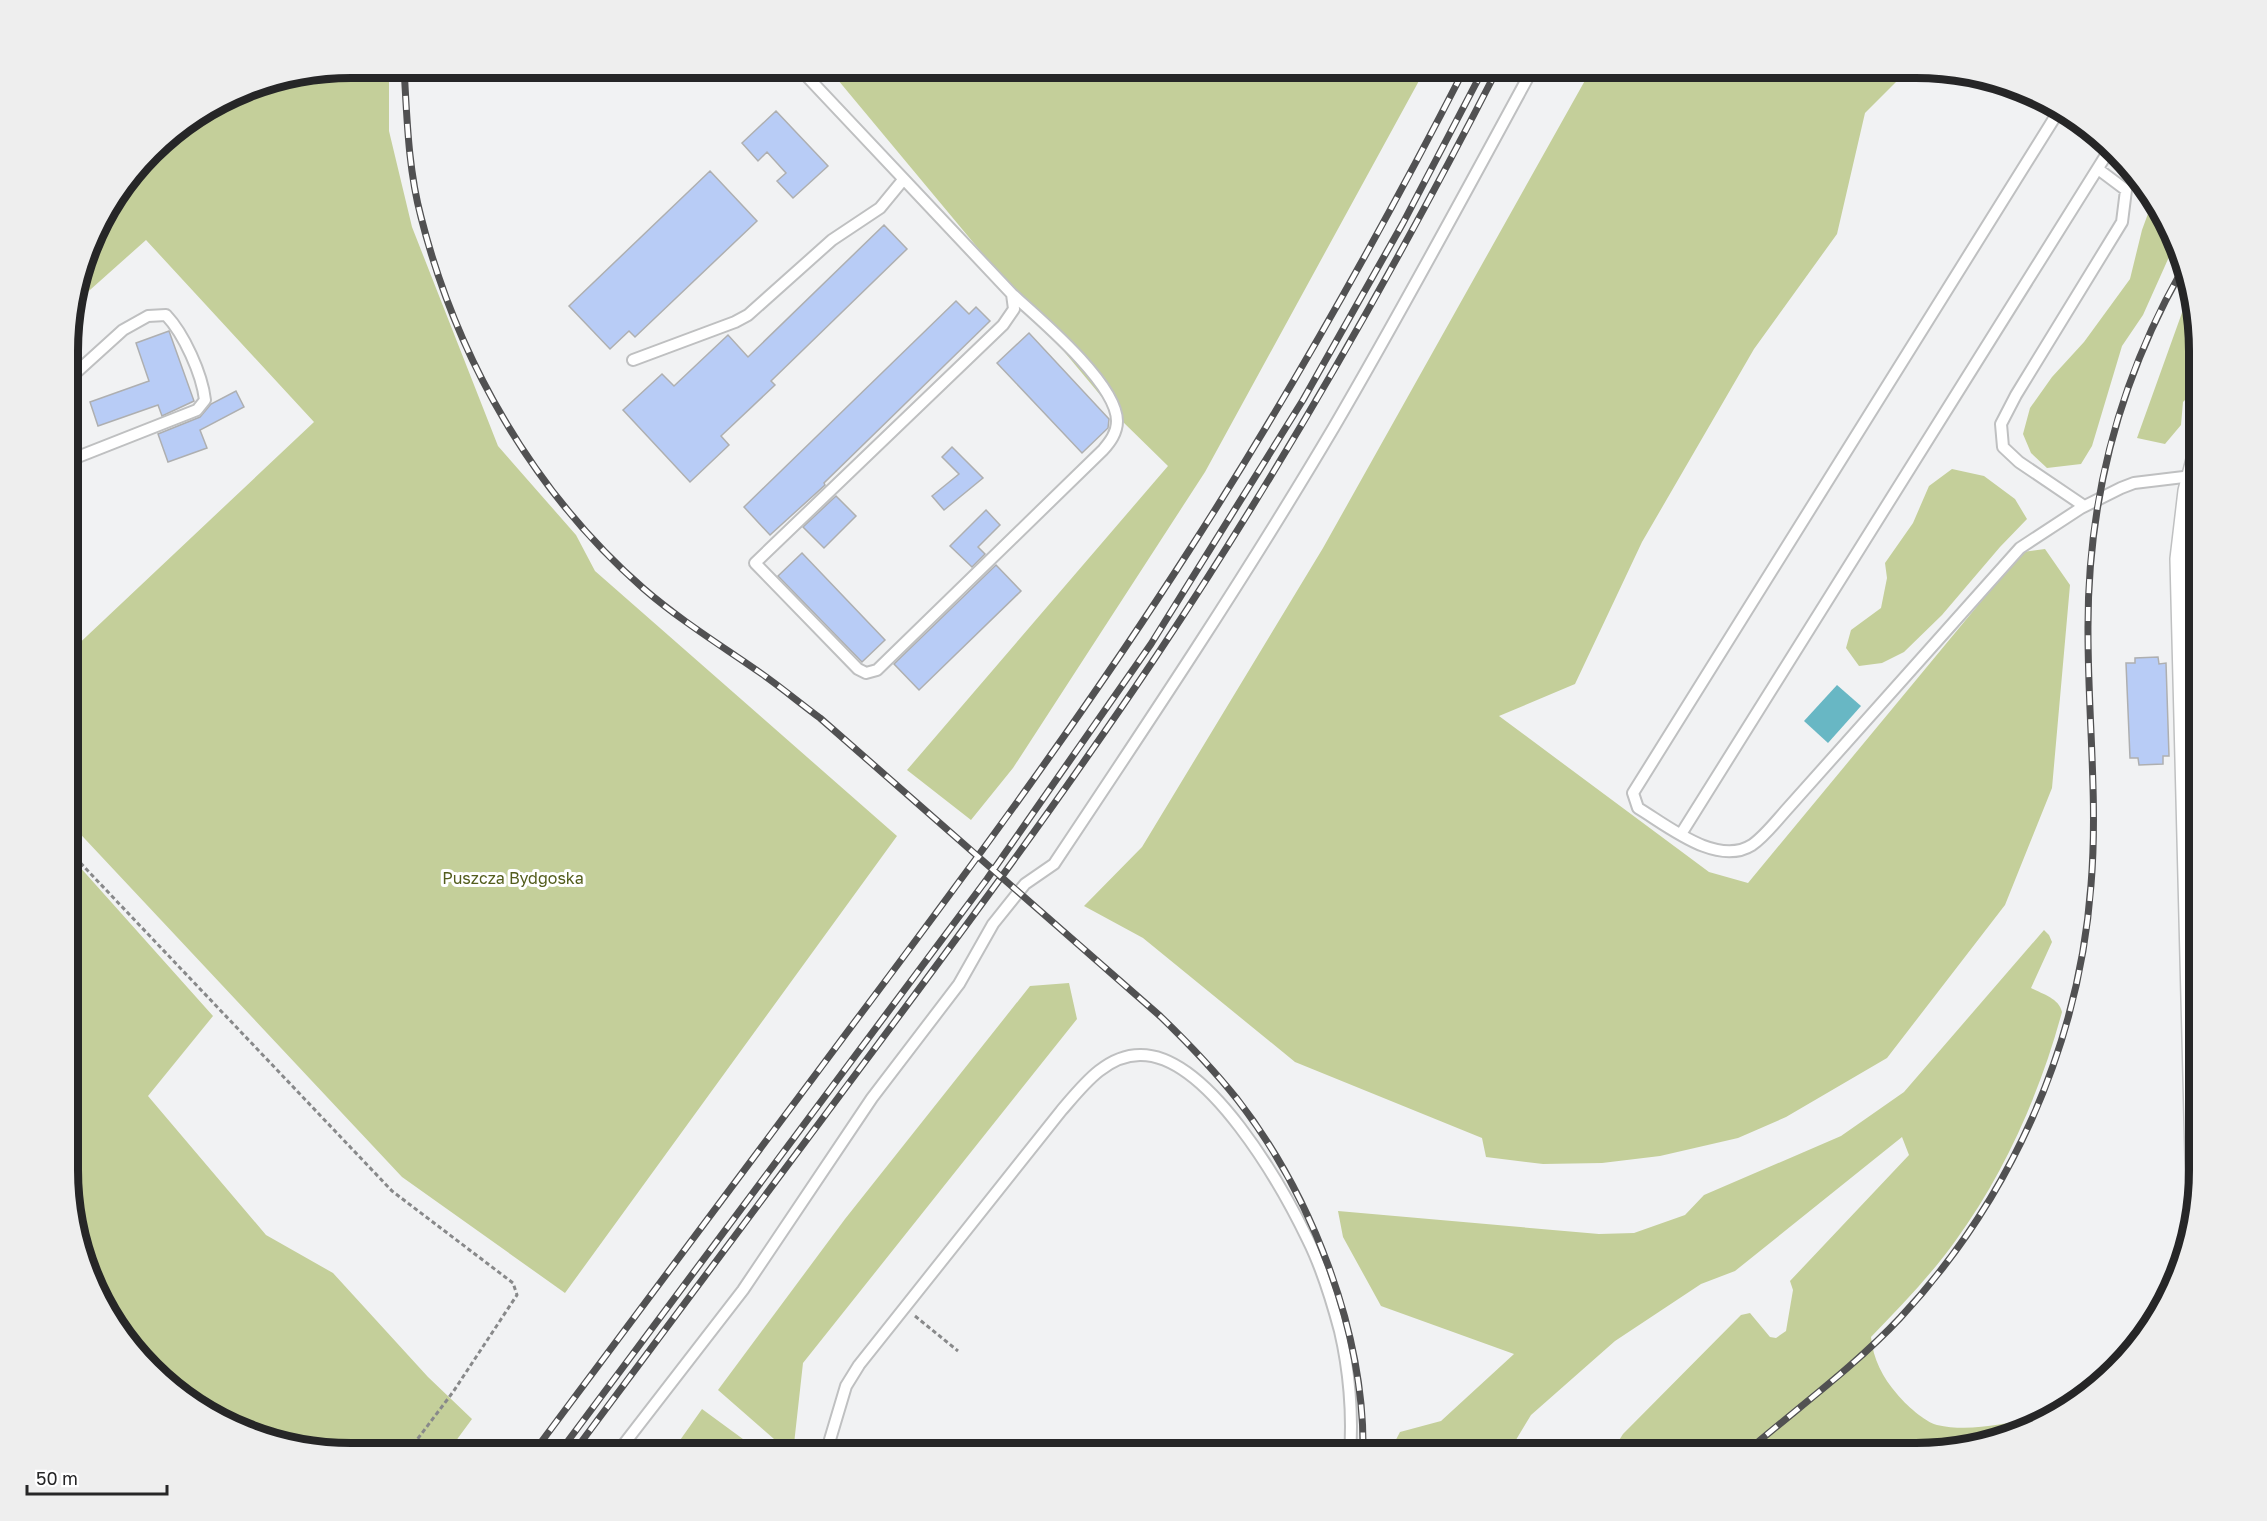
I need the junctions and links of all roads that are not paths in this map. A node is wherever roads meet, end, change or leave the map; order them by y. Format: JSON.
{"nodes":[{"id":1,"x":808,"y":78,"type":"edge"},
{"id":2,"x":1528,"y":78,"type":"edge"},
{"id":3,"x":2055,"y":117,"type":"edge"},
{"id":4,"x":2106,"y":155,"type":"edge"},
{"id":5,"x":2098,"y":169,"type":"junction"},
{"id":6,"x":903,"y":180,"type":"junction"},
{"id":7,"x":1012,"y":294,"type":"junction"},
{"id":8,"x":633,"y":360,"type":"dead end"},
{"id":9,"x":78,"y":371,"type":"edge"},
{"id":10,"x":78,"y":457,"type":"edge"},
{"id":11,"x":2189,"y":476,"type":"edge"},
{"id":12,"x":2189,"y":499,"type":"edge"},
{"id":13,"x":2084,"y":506,"type":"junction"},
{"id":14,"x":1682,"y":834,"type":"junction"},
{"id":15,"x":2189,"y":878,"type":"edge"},
{"id":16,"x":625,"y":1443,"type":"edge"},
{"id":17,"x":829,"y":1443,"type":"edge"},
{"id":18,"x":1351,"y":1443,"type":"edge"}],
"edges":[{"from":1,"to":6,"type":"lane"},
{"from":2,"to":16,"type":"lane"},
{"from":3,"to":14,"type":"lane"},
{"from":4,"to":5,"type":"lane"},
{"from":5,"to":13,"type":"lane"},
{"from":5,"to":14,"type":"lane"},
{"from":6,"to":7,"type":"lane"},
{"from":6,"to":8,"type":"lane"},
{"from":7,"to":7,"type":"lane"},
{"from":9,"to":10,"type":"lane"},
{"from":11,"to":13,"type":"lane"},
{"from":12,"to":15,"type":"street"},
{"from":13,"to":14,"type":"lane"},
{"from":17,"to":18,"type":"lane"}]}
